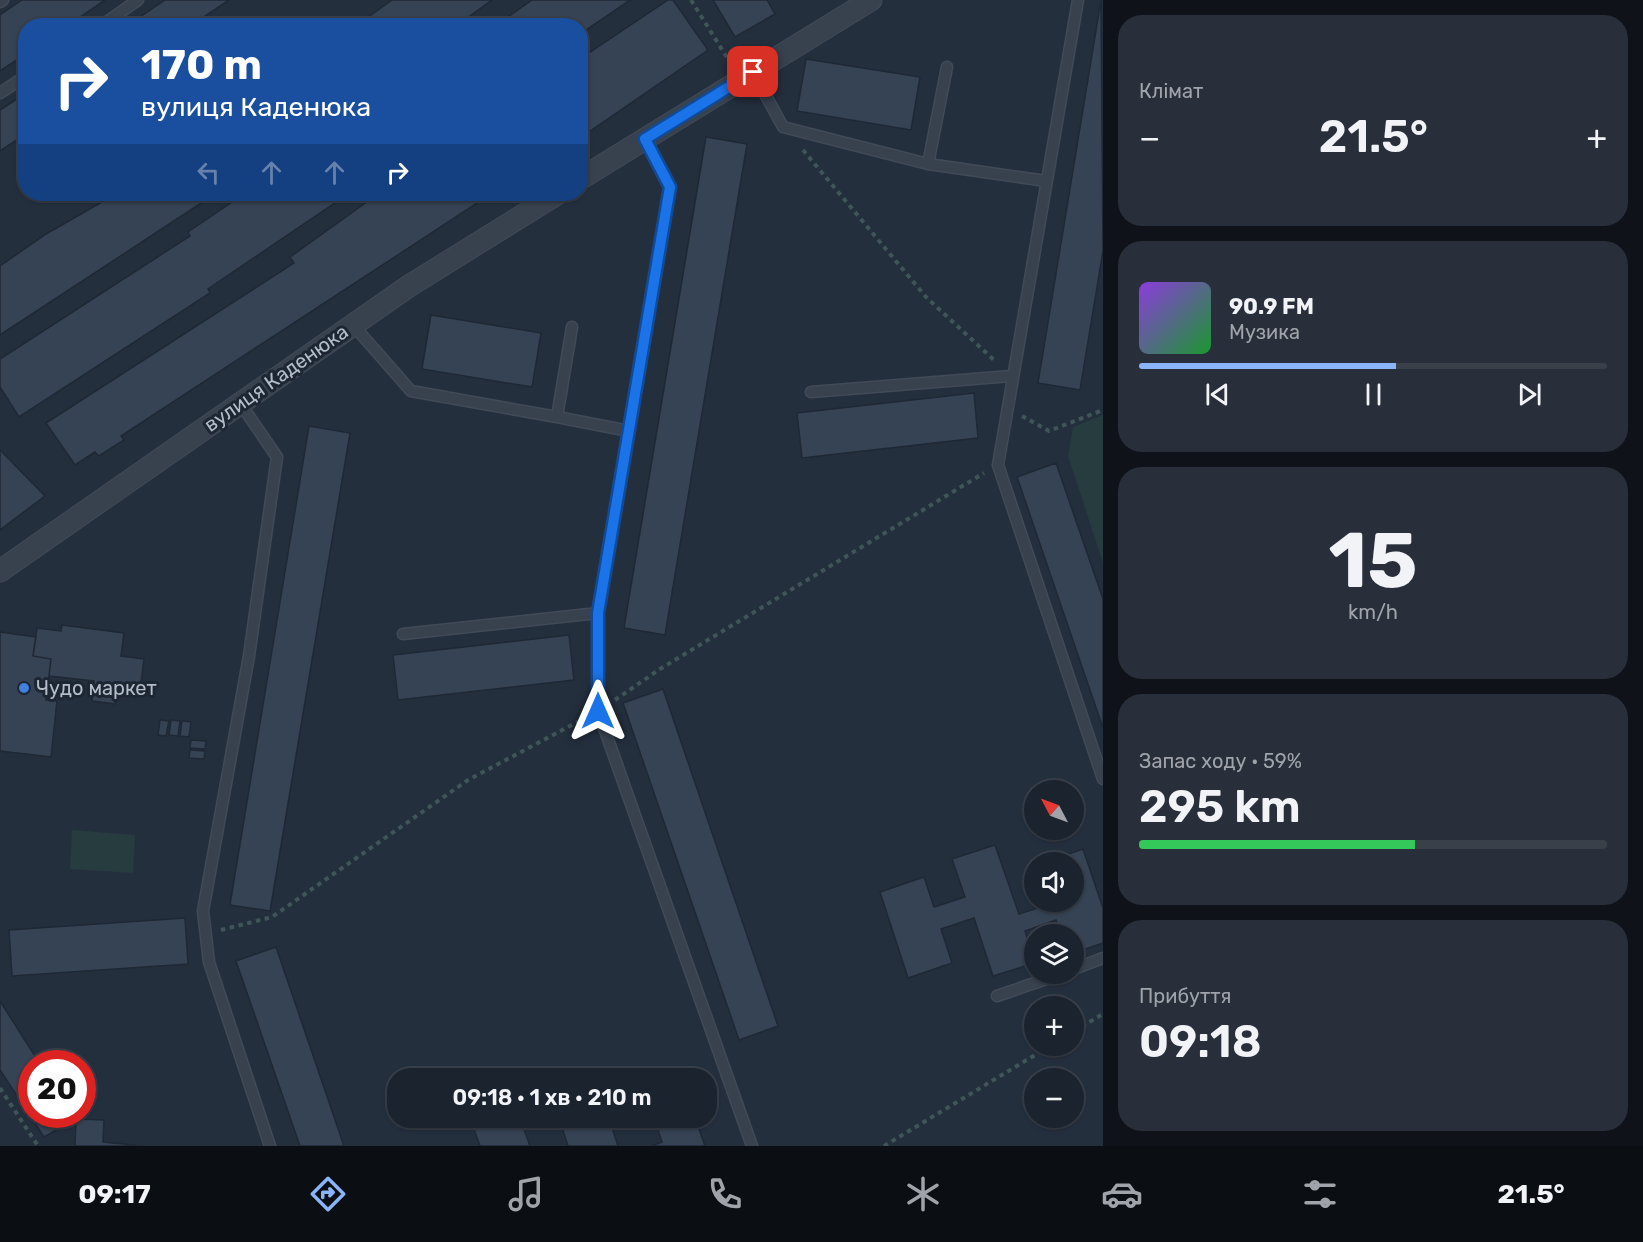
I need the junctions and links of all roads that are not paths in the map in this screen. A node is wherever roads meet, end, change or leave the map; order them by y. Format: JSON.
{"nodes":[{"id":1,"x":138,"y":0,"type":"edge"},
{"id":2,"x":871,"y":0,"type":"edge"},
{"id":3,"x":1078,"y":0,"type":"edge"},
{"id":4,"x":112,"y":18,"type":"edge"},
{"id":5,"x":947,"y":66,"type":"dead end"},
{"id":6,"x":747,"y":76,"type":"junction"},
{"id":7,"x":18,"y":81,"type":"edge"},
{"id":8,"x":0,"y":93,"type":"edge"},
{"id":9,"x":645,"y":139,"type":"junction"},
{"id":10,"x":928,"y":164,"type":"junction"},
{"id":11,"x":588,"y":174,"type":"edge"},
{"id":12,"x":1046,"y":181,"type":"junction"},
{"id":13,"x":546,"y":201,"type":"edge"},
{"id":14,"x":353,"y":325,"type":"junction"},
{"id":15,"x":572,"y":327,"type":"dead end"},
{"id":16,"x":1011,"y":376,"type":"junction"},
{"id":17,"x":812,"y":392,"type":"dead end"},
{"id":18,"x":240,"y":403,"type":"junction"},
{"id":19,"x":557,"y":417,"type":"junction"},
{"id":20,"x":629,"y":431,"type":"junction"},
{"id":21,"x":0,"y":571,"type":"edge"},
{"id":22,"x":598,"y":613,"type":"junction"},
{"id":23,"x":403,"y":634,"type":"dead end"},
{"id":24,"x":1103,"y":779,"type":"edge"},
{"id":25,"x":1103,"y":958,"type":"edge"},
{"id":26,"x":1084,"y":965,"type":"edge"},
{"id":27,"x":1032,"y":984,"type":"edge"},
{"id":28,"x":997,"y":996,"type":"dead end"},
{"id":29,"x":270,"y":1146,"type":"edge"},
{"id":30,"x":752,"y":1146,"type":"edge"}],
"edges":[{"from":1,"to":4,"type":"lane"},
{"from":2,"to":6,"type":"street"},
{"from":3,"to":12,"type":"lane"},
{"from":5,"to":10,"type":"lane"},
{"from":6,"to":9,"type":"street"},
{"from":6,"to":10,"type":"lane"},
{"from":7,"to":8,"type":"lane"},
{"from":9,"to":11,"type":"street"},
{"from":9,"to":20,"type":"lane"},
{"from":10,"to":12,"type":"lane"},
{"from":12,"to":16,"type":"lane"},
{"from":13,"to":14,"type":"street","name":"вулиця Каденюка"},
{"from":14,"to":18,"type":"street","name":"вулиця Каденюка"},
{"from":14,"to":19,"type":"lane"},
{"from":15,"to":19,"type":"lane"},
{"from":16,"to":17,"type":"lane"},
{"from":16,"to":24,"type":"lane"},
{"from":18,"to":21,"type":"street","name":"вулиця Каденюка"},
{"from":18,"to":29,"type":"lane"},
{"from":19,"to":20,"type":"lane"},
{"from":20,"to":22,"type":"lane"},
{"from":22,"to":23,"type":"lane"},
{"from":22,"to":30,"type":"lane"},
{"from":25,"to":26,"type":"lane"},
{"from":27,"to":28,"type":"lane"}]}
